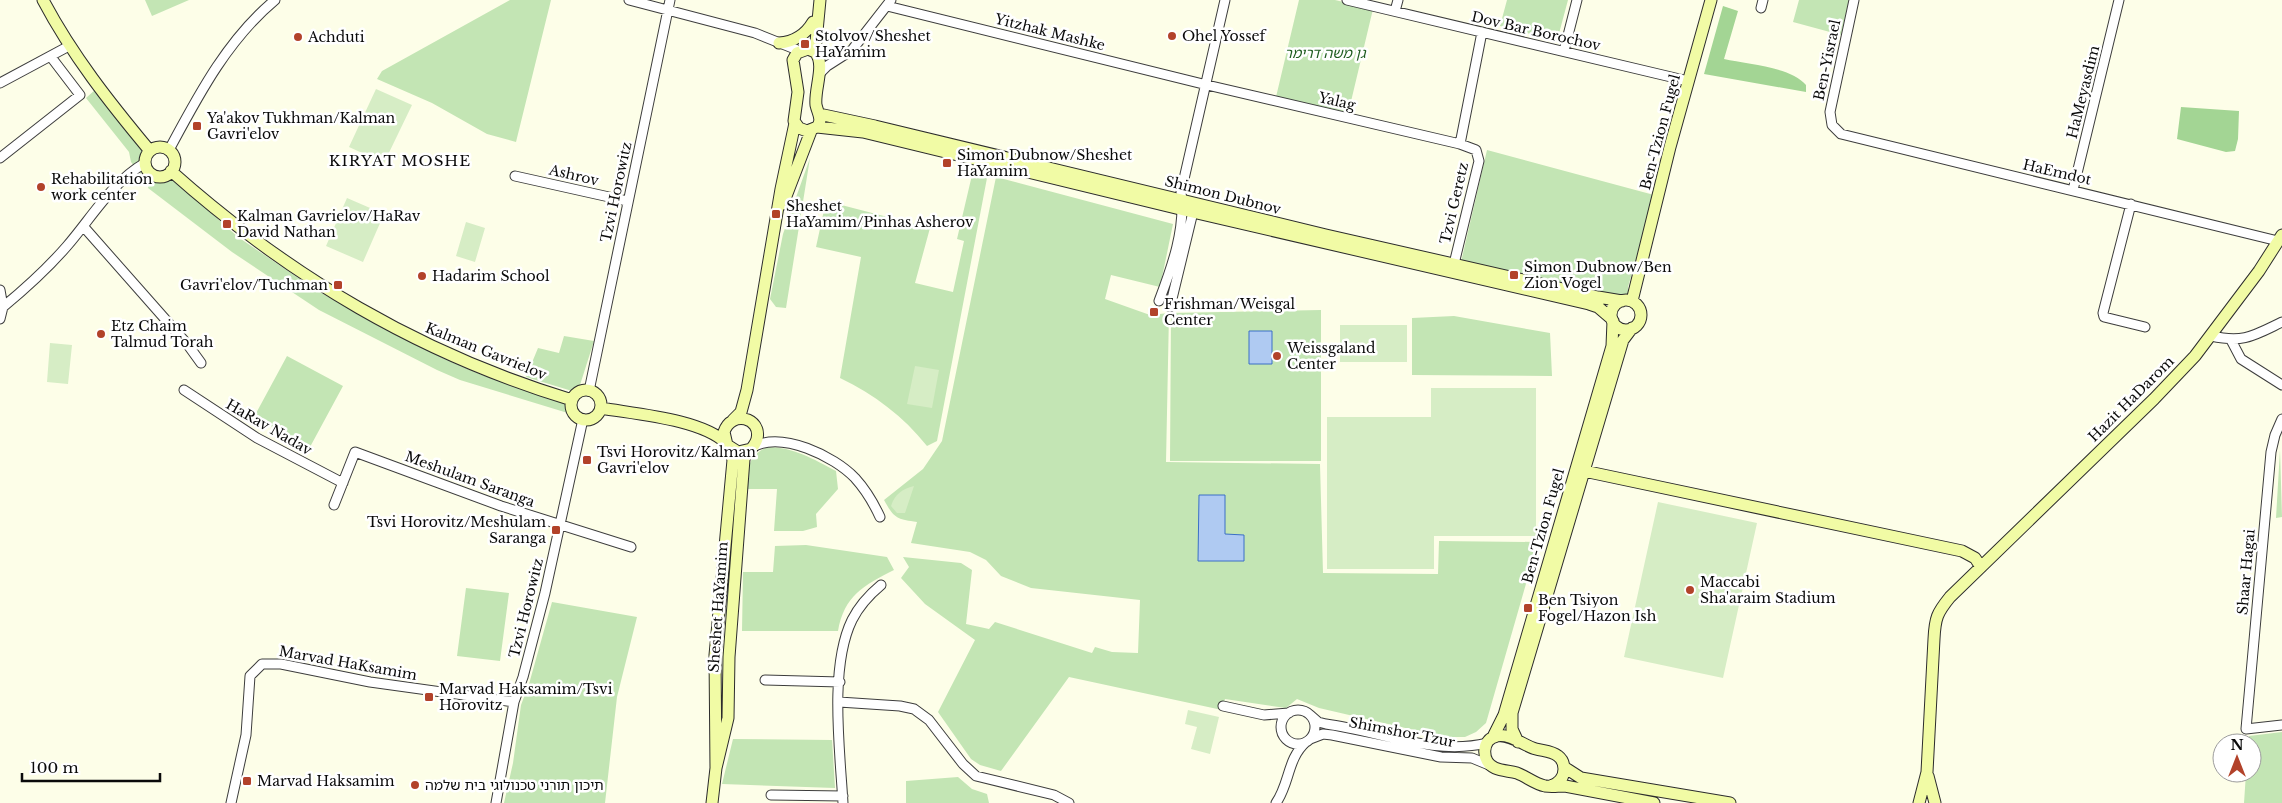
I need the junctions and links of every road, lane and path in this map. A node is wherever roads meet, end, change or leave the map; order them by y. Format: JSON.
{"nodes":[{"id":1,"x":43,"y":0,"type":"edge"},
{"id":2,"x":49,"y":0,"type":"edge"},
{"id":3,"x":275,"y":0,"type":"edge"},
{"id":4,"x":629,"y":0,"type":"edge"},
{"id":5,"x":670,"y":0,"type":"edge"},
{"id":6,"x":819,"y":0,"type":"edge"},
{"id":7,"x":1225,"y":0,"type":"edge"},
{"id":8,"x":1347,"y":0,"type":"edge"},
{"id":9,"x":1398,"y":0,"type":"edge"},
{"id":10,"x":1577,"y":0,"type":"edge"},
{"id":11,"x":1711,"y":0,"type":"edge"},
{"id":12,"x":1854,"y":0,"type":"edge"},
{"id":13,"x":2119,"y":0,"type":"edge"},
{"id":14,"x":889,"y":3,"type":"edge"},
{"id":15,"x":668,"y":11,"type":"junction"},
{"id":16,"x":1395,"y":11,"type":"junction"},
{"id":17,"x":813,"y":22,"type":"junction"},
{"id":18,"x":1482,"y":32,"type":"junction"},
{"id":19,"x":777,"y":42,"type":"junction"},
{"id":20,"x":69,"y":46,"type":"junction"},
{"id":21,"x":1564,"y":51,"type":"junction"},
{"id":22,"x":806,"y":54,"type":"junction"},
{"id":23,"x":50,"y":56,"type":"junction"},
{"id":24,"x":841,"y":59,"type":"junction"},
{"id":25,"x":819,"y":74,"type":"junction"},
{"id":26,"x":1688,"y":81,"type":"junction"},
{"id":27,"x":0,"y":83,"type":"edge"},
{"id":28,"x":1207,"y":85,"type":"junction"},
{"id":29,"x":819,"y":114,"type":"junction"},
{"id":30,"x":795,"y":123,"type":"junction"},
{"id":31,"x":1832,"y":125,"type":"joint"},
{"id":32,"x":814,"y":129,"type":"junction"},
{"id":33,"x":1460,"y":144,"type":"junction"},
{"id":34,"x":169,"y":150,"type":"junction"},
{"id":35,"x":150,"y":151,"type":"junction"},
{"id":36,"x":0,"y":158,"type":"edge"},
{"id":37,"x":145,"y":163,"type":"junction"},
{"id":38,"x":171,"y":171,"type":"junction"},
{"id":39,"x":515,"y":176,"type":"dead end"},
{"id":40,"x":2073,"y":190,"type":"junction"},
{"id":41,"x":627,"y":202,"type":"junction"},
{"id":42,"x":2130,"y":204,"type":"junction"},
{"id":43,"x":1186,"y":207,"type":"junction"},
{"id":44,"x":776,"y":220,"type":"junction"},
{"id":45,"x":83,"y":226,"type":"junction"},
{"id":46,"x":2280,"y":238,"type":"edge"},
{"id":47,"x":1453,"y":269,"type":"junction"},
{"id":48,"x":0,"y":290,"type":"edge"},
{"id":49,"x":1627,"y":301,"type":"junction"},
{"id":50,"x":1159,"y":302,"type":"dead end"},
{"id":51,"x":4,"y":307,"type":"junction"},
{"id":52,"x":1170,"y":307,"type":"dead end"},
{"id":53,"x":0,"y":319,"type":"edge"},
{"id":54,"x":1612,"y":320,"type":"junction"},
{"id":55,"x":2282,"y":322,"type":"edge"},
{"id":56,"x":2145,"y":327,"type":"dead end"},
{"id":57,"x":1632,"y":328,"type":"junction"},
{"id":58,"x":2211,"y":336,"type":"junction"},
{"id":59,"x":2231,"y":340,"type":"junction"},
{"id":60,"x":201,"y":363,"type":"dead end"},
{"id":61,"x":2282,"y":385,"type":"edge"},
{"id":62,"x":184,"y":390,"type":"dead end"},
{"id":63,"x":747,"y":390,"type":"junction"},
{"id":64,"x":589,"y":391,"type":"junction"},
{"id":65,"x":572,"y":400,"type":"junction"},
{"id":66,"x":601,"y":408,"type":"junction"},
{"id":67,"x":583,"y":419,"type":"junction"},
{"id":68,"x":2282,"y":419,"type":"edge"},
{"id":69,"x":731,"y":422,"type":"junction"},
{"id":70,"x":684,"y":423,"type":"junction"},
{"id":71,"x":754,"y":425,"type":"junction"},
{"id":72,"x":777,"y":441,"type":"junction"},
{"id":73,"x":727,"y":445,"type":"junction"},
{"id":74,"x":752,"y":448,"type":"junction"},
{"id":75,"x":1584,"y":471,"type":"junction"},
{"id":76,"x":343,"y":482,"type":"junction"},
{"id":77,"x":334,"y":505,"type":"dead end"},
{"id":78,"x":880,"y":517,"type":"dead end"},
{"id":79,"x":560,"y":525,"type":"junction"},
{"id":80,"x":630,"y":547,"type":"dead end"},
{"id":81,"x":1981,"y":567,"type":"junction"},
{"id":82,"x":881,"y":585,"type":"dead end"},
{"id":83,"x":765,"y":680,"type":"dead end"},
{"id":84,"x":840,"y":682,"type":"junction"},
{"id":85,"x":514,"y":702,"type":"junction"},
{"id":86,"x":839,"y":702,"type":"junction"},
{"id":87,"x":1223,"y":706,"type":"dead end"},
{"id":88,"x":1292,"y":712,"type":"junction"},
{"id":89,"x":1310,"y":715,"type":"junction"},
{"id":90,"x":1264,"y":716,"type":"junction"},
{"id":91,"x":2282,"y":724,"type":"edge"},
{"id":92,"x":1283,"y":735,"type":"junction"},
{"id":93,"x":1308,"y":740,"type":"junction"},
{"id":94,"x":1490,"y":740,"type":"junction"},
{"id":95,"x":1518,"y":742,"type":"junction"},
{"id":96,"x":1489,"y":765,"type":"junction"},
{"id":97,"x":1564,"y":767,"type":"junction"},
{"id":98,"x":716,"y":768,"type":"junction"},
{"id":99,"x":1290,"y":768,"type":"junction"},
{"id":100,"x":1927,"y":772,"type":"junction"},
{"id":101,"x":1551,"y":786,"type":"junction"},
{"id":102,"x":771,"y":795,"type":"dead end"},
{"id":103,"x":843,"y":799,"type":"edge"},
{"id":104,"x":231,"y":803,"type":"edge"},
{"id":105,"x":496,"y":803,"type":"edge"},
{"id":106,"x":712,"y":803,"type":"edge"},
{"id":107,"x":1069,"y":803,"type":"edge"},
{"id":108,"x":1276,"y":803,"type":"edge"},
{"id":109,"x":1654,"y":803,"type":"edge"},
{"id":110,"x":1730,"y":803,"type":"edge"},
{"id":111,"x":1918,"y":803,"type":"edge"},
{"id":112,"x":1935,"y":803,"type":"edge"}],
"edges":[{"from":1,"to":20,"type":"street"},
{"from":2,"to":20,"type":"street"},
{"from":3,"to":34,"type":"street"},
{"from":4,"to":15,"type":"street"},
{"from":5,"to":15,"type":"street","name":"Tzvi Horowitz"},
{"from":6,"to":17,"type":"street"},
{"from":6,"to":22,"type":"street"},
{"from":7,"to":28,"type":"street"},
{"from":8,"to":16,"type":"street","name":"Dov Bar Borochov"},
{"from":9,"to":16,"type":"street"},
{"from":10,"to":21,"type":"street"},
{"from":11,"to":26,"type":"street","name":"Ben-Tzion Fugel"},
{"from":12,"to":31,"type":"street","name":"Ben-Yisrael"},
{"from":13,"to":40,"type":"street","name":"HaMeyasdim"},
{"from":14,"to":24,"type":"street"},
{"from":14,"to":28,"type":"street","name":"Yitzhak Mashke"},
{"from":15,"to":19,"type":"street"},
{"from":15,"to":41,"type":"street","name":"Tzvi Horowitz"},
{"from":16,"to":18,"type":"street","name":"Dov Bar Borochov"},
{"from":17,"to":19,"type":"street"},
{"from":17,"to":22,"type":"street"},
{"from":18,"to":21,"type":"street","name":"Dov Bar Borochov"},
{"from":18,"to":33,"type":"street","name":"Tzvi Geretz"},
{"from":19,"to":22,"type":"street"},
{"from":20,"to":23,"type":"street"},
{"from":20,"to":35,"type":"street"},
{"from":21,"to":26,"type":"street","name":"Dov Bar Borochov"},
{"from":22,"to":24,"type":"street"},
{"from":22,"to":25,"type":"street"},
{"from":22,"to":30,"type":"street"},
{"from":23,"to":27,"type":"street"},
{"from":23,"to":36,"type":"street"},
{"from":24,"to":25,"type":"street"},
{"from":25,"to":29,"type":"street"},
{"from":26,"to":49,"type":"street","name":"Ben-Tzion Fugel"},
{"from":28,"to":33,"type":"street","name":"Yalag"},
{"from":28,"to":43,"type":"street"},
{"from":29,"to":32,"type":"street"},
{"from":29,"to":43,"type":"street","name":"Shimon Dubnov"},
{"from":30,"to":32,"type":"street"},
{"from":30,"to":44,"type":"street"},
{"from":31,"to":40,"type":"street","name":"HaEmdot"},
{"from":32,"to":43,"type":"street","name":"Shimon Dubnov"},
{"from":32,"to":44,"type":"street"},
{"from":33,"to":47,"type":"street","name":"Tzvi Geretz"},
{"from":34,"to":35,"type":"street"},
{"from":34,"to":38,"type":"street"},
{"from":35,"to":37,"type":"street"},
{"from":37,"to":38,"type":"street"},
{"from":37,"to":45,"type":"street"},
{"from":38,"to":65,"type":"street","name":"Kalman Gavrielov"},
{"from":39,"to":41,"type":"street","name":"Ashrov"},
{"from":40,"to":42,"type":"street","name":"HaEmdot"},
{"from":41,"to":64,"type":"street","name":"Tzvi Horowitz"},
{"from":42,"to":46,"type":"street","name":"HaEmdot"},
{"from":42,"to":56,"type":"street"},
{"from":43,"to":47,"type":"street","name":"Shimon Dubnov"},
{"from":43,"to":47,"type":"street","name":"Shimon Dubnov"},
{"from":43,"to":50,"type":"street"},
{"from":43,"to":52,"type":"street"},
{"from":44,"to":63,"type":"street"},
{"from":45,"to":51,"type":"street"},
{"from":45,"to":60,"type":"street"},
{"from":46,"to":58,"type":"street","name":"Hazit HaDarom"},
{"from":47,"to":49,"type":"street","name":"Shimon Dubnov"},
{"from":47,"to":54,"type":"street","name":"Shimon Dubnov"},
{"from":48,"to":51,"type":"street"},
{"from":49,"to":54,"type":"street"},
{"from":49,"to":57,"type":"street"},
{"from":51,"to":53,"type":"street"},
{"from":54,"to":57,"type":"street"},
{"from":54,"to":94,"type":"street","name":"Ben-Tzion Fugel"},
{"from":55,"to":59,"type":"street"},
{"from":57,"to":75,"type":"street","name":"Ben-Tzion Fugel"},
{"from":58,"to":59,"type":"street"},
{"from":58,"to":81,"type":"street","name":"Hazit HaDarom"},
{"from":59,"to":61,"type":"street"},
{"from":62,"to":76,"type":"street","name":"HaRav Nadav"},
{"from":63,"to":69,"type":"street"},
{"from":63,"to":71,"type":"street"},
{"from":64,"to":65,"type":"street"},
{"from":64,"to":66,"type":"street"},
{"from":65,"to":67,"type":"street"},
{"from":66,"to":67,"type":"street"},
{"from":66,"to":70,"type":"street"},
{"from":67,"to":79,"type":"street","name":"Tzvi Horowitz"},
{"from":68,"to":91,"type":"street","name":"Shaar Hagai"},
{"from":69,"to":70,"type":"street"},
{"from":69,"to":71,"type":"street"},
{"from":69,"to":73,"type":"street"},
{"from":70,"to":73,"type":"street"},
{"from":71,"to":72,"type":"street"},
{"from":71,"to":74,"type":"street"},
{"from":72,"to":74,"type":"street"},
{"from":72,"to":78,"type":"street"},
{"from":73,"to":74,"type":"street"},
{"from":73,"to":98,"type":"street","name":"Sheshet HaYamim"},
{"from":74,"to":98,"type":"street","name":"Sheshet HaYamim"},
{"from":75,"to":81,"type":"street","name":"Ben-Tzion Fugel"},
{"from":75,"to":95,"type":"street","name":"Ben-Tzion Fugel"},
{"from":76,"to":77,"type":"street","name":"Meshulam Saranga"},
{"from":76,"to":79,"type":"street","name":"Meshulam Saranga"},
{"from":79,"to":80,"type":"street","name":"Meshulam Saranga"},
{"from":79,"to":85,"type":"street","name":"Tzvi Horowitz"},
{"from":81,"to":100,"type":"street","name":"Hazit HaDarom"},
{"from":82,"to":84,"type":"street"},
{"from":83,"to":84,"type":"street"},
{"from":84,"to":86,"type":"street"},
{"from":85,"to":104,"type":"street","name":"Marvad HaKsamim"},
{"from":85,"to":105,"type":"street","name":"Tzvi Horowitz"},
{"from":86,"to":103,"type":"street"},
{"from":86,"to":107,"type":"street"},
{"from":87,"to":90,"type":"street"},
{"from":88,"to":89,"type":"street"},
{"from":88,"to":90,"type":"street"},
{"from":88,"to":92,"type":"street"},
{"from":89,"to":93,"type":"street"},
{"from":89,"to":94,"type":"street","name":"Shimshor Tzur"},
{"from":90,"to":92,"type":"street"},
{"from":92,"to":93,"type":"street"},
{"from":92,"to":99,"type":"street"},
{"from":93,"to":96,"type":"street","name":"Shimshor Tzur"},
{"from":93,"to":99,"type":"street"},
{"from":94,"to":95,"type":"street"},
{"from":94,"to":96,"type":"street"},
{"from":95,"to":97,"type":"street"},
{"from":96,"to":101,"type":"street"},
{"from":97,"to":101,"type":"street"},
{"from":97,"to":110,"type":"street"},
{"from":98,"to":106,"type":"street","name":"Sheshet HaYamim"},
{"from":99,"to":108,"type":"street"},
{"from":100,"to":111,"type":"street"},
{"from":100,"to":112,"type":"street"},
{"from":101,"to":109,"type":"street"},
{"from":102,"to":103,"type":"street"}]}
